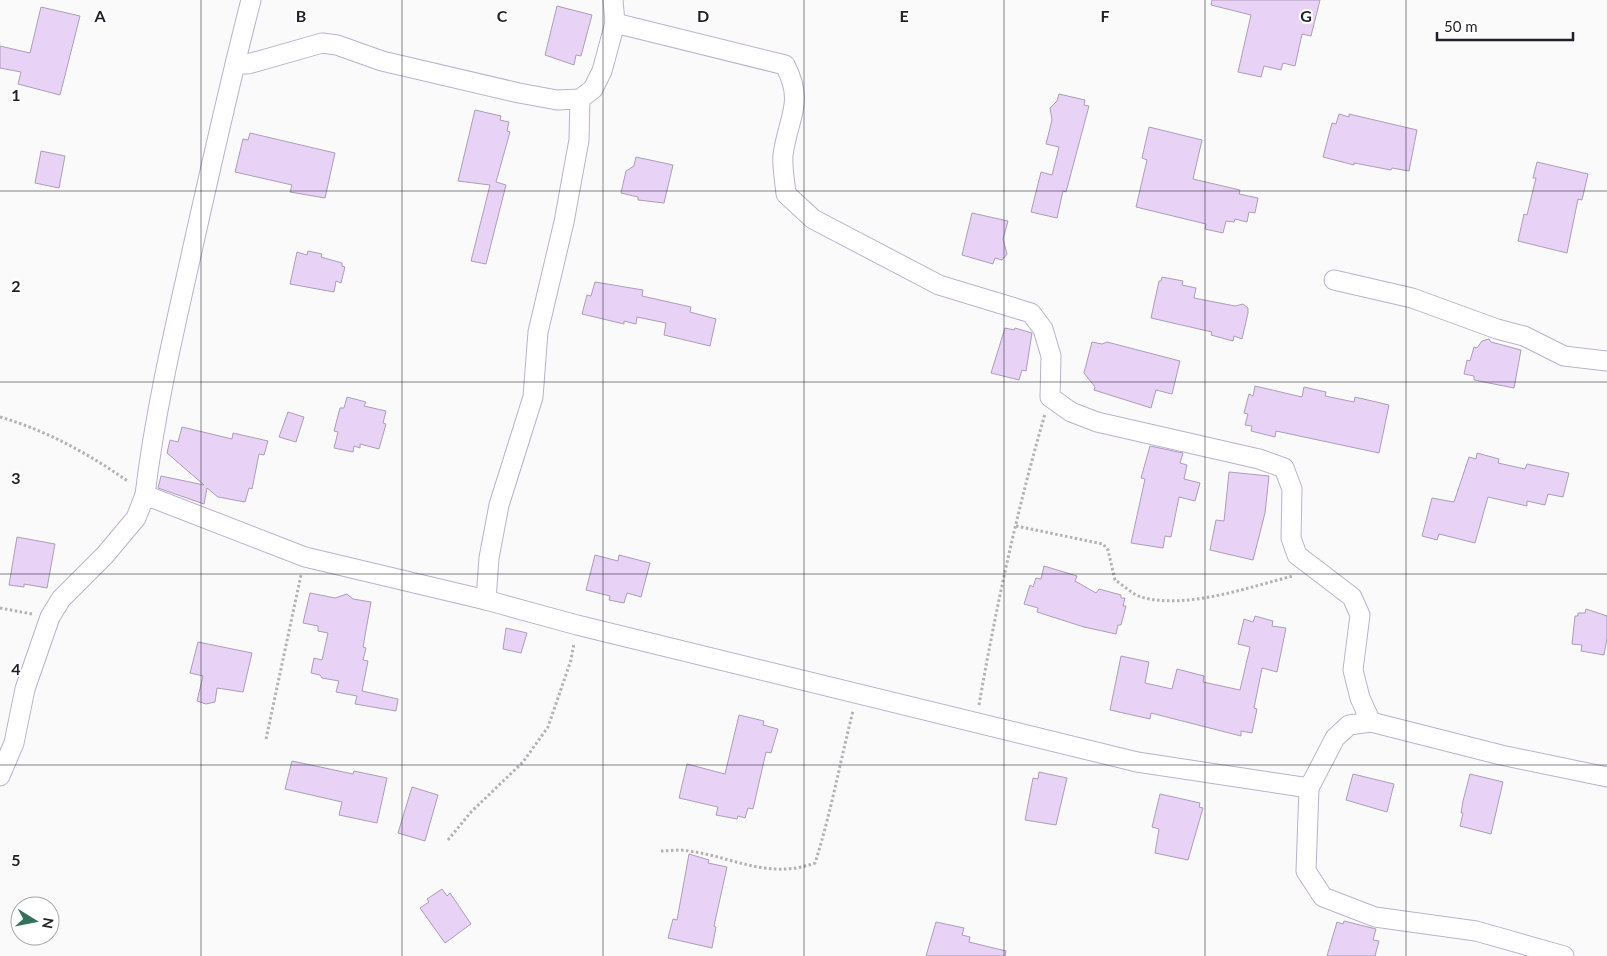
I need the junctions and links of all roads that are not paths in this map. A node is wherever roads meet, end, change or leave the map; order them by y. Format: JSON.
{"nodes":[{"id":1,"x":251,"y":0,"type":"edge"},
{"id":2,"x":613,"y":0,"type":"edge"},
{"id":3,"x":615,"y":23,"type":"junction"},
{"id":4,"x":235,"y":64,"type":"junction"},
{"id":5,"x":580,"y":100,"type":"junction"},
{"id":6,"x":1334,"y":280,"type":"dead end"},
{"id":7,"x":1607,"y":361,"type":"edge"},
{"id":8,"x":145,"y":495,"type":"junction"},
{"id":9,"x":486,"y":600,"type":"junction"},
{"id":10,"x":1371,"y":722,"type":"junction"},
{"id":11,"x":0,"y":776,"type":"edge"},
{"id":12,"x":1607,"y":778,"type":"edge"},
{"id":13,"x":1309,"y":788,"type":"junction"},
{"id":14,"x":1564,"y":956,"type":"edge"}],
"edges":[{"from":1,"to":4,"type":"street"},
{"from":2,"to":3,"type":"street"},
{"from":3,"to":5,"type":"street"},
{"from":3,"to":10,"type":"street"},
{"from":4,"to":5,"type":"street"},
{"from":4,"to":8,"type":"street"},
{"from":5,"to":9,"type":"street"},
{"from":6,"to":7,"type":"street"},
{"from":8,"to":9,"type":"street"},
{"from":8,"to":11,"type":"street"},
{"from":9,"to":13,"type":"street"},
{"from":10,"to":12,"type":"street"},
{"from":10,"to":13,"type":"street"},
{"from":13,"to":14,"type":"street"}]}
